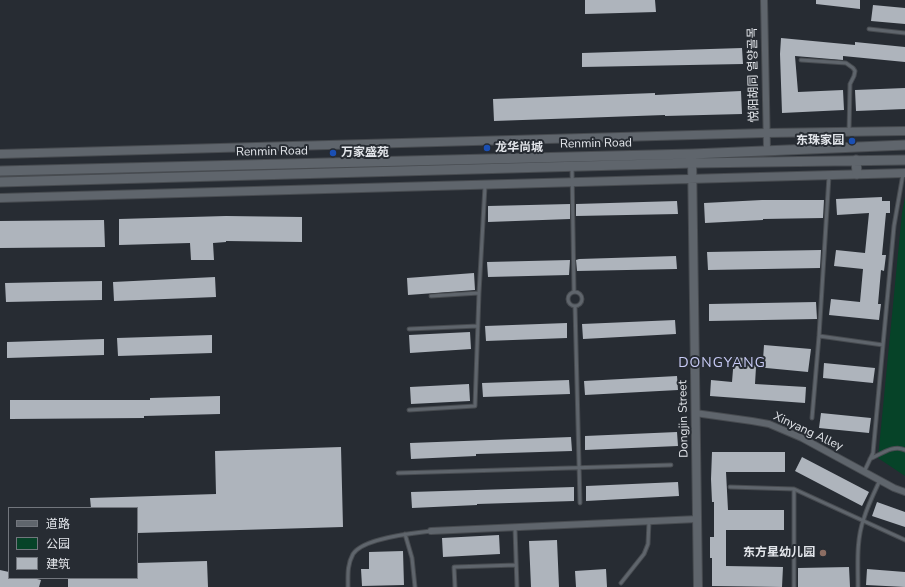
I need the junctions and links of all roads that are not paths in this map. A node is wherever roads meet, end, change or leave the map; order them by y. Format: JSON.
{"nodes":[{"id":1,"x":764,"y":0,"type":"edge"},
{"id":2,"x":869,"y":29,"type":"dead end"},
{"id":3,"x":905,"y":33,"type":"edge"},
{"id":4,"x":801,"y":60,"type":"dead end"},
{"id":5,"x":905,"y":131,"type":"edge"},
{"id":6,"x":849,"y":132,"type":"junction"},
{"id":7,"x":766,"y":133,"type":"junction"},
{"id":8,"x":905,"y":145,"type":"edge"},
{"id":9,"x":767,"y":150,"type":"junction"},
{"id":10,"x":0,"y":154,"type":"edge"},
{"id":11,"x":692,"y":158,"type":"junction"},
{"id":12,"x":856,"y":160,"type":"junction"},
{"id":13,"x":905,"y":160,"type":"edge"},
{"id":14,"x":572,"y":166,"type":"junction"},
{"id":15,"x":0,"y":171,"type":"edge"},
{"id":16,"x":904,"y":172,"type":"edge"},
{"id":17,"x":857,"y":174,"type":"junction"},
{"id":18,"x":829,"y":175,"type":"junction"},
{"id":19,"x":693,"y":178,"type":"junction"},
{"id":20,"x":0,"y":182,"type":"edge"},
{"id":21,"x":572,"y":182,"type":"junction"},
{"id":22,"x":485,"y":184,"type":"junction"},
{"id":23,"x":0,"y":198,"type":"edge"},
{"id":24,"x":479,"y":292,"type":"junction"},
{"id":25,"x":574,"y":292,"type":"junction"},
{"id":26,"x":431,"y":296,"type":"dead end"},
{"id":27,"x":575,"y":306,"type":"junction"},
{"id":28,"x":478,"y":326,"type":"junction"},
{"id":29,"x":409,"y":329,"type":"dead end"},
{"id":30,"x":819,"y":336,"type":"junction"},
{"id":31,"x":883,"y":345,"type":"junction"},
{"id":32,"x":409,"y":410,"type":"dead end"},
{"id":33,"x":696,"y":413,"type":"junction"},
{"id":34,"x":812,"y":418,"type":"dead end"},
{"id":35,"x":905,"y":450,"type":"edge"},
{"id":36,"x":870,"y":459,"type":"junction"},
{"id":37,"x":671,"y":465,"type":"dead end"},
{"id":38,"x":579,"y":468,"type":"junction"},
{"id":39,"x":864,"y":472,"type":"junction"},
{"id":40,"x":398,"y":473,"type":"dead end"},
{"id":41,"x":880,"y":480,"type":"junction"},
{"id":42,"x":730,"y":487,"type":"dead end"},
{"id":43,"x":794,"y":489,"type":"junction"},
{"id":44,"x":905,"y":492,"type":"edge"},
{"id":45,"x":580,"y":504,"type":"dead end"},
{"id":46,"x":698,"y":519,"type":"junction"},
{"id":47,"x":863,"y":521,"type":"junction"},
{"id":48,"x":649,"y":522,"type":"junction"},
{"id":49,"x":515,"y":528,"type":"junction"},
{"id":50,"x":431,"y":532,"type":"joint"},
{"id":51,"x":405,"y":534,"type":"junction"},
{"id":52,"x":905,"y":540,"type":"edge"},
{"id":53,"x":516,"y":565,"type":"junction"},
{"id":54,"x":621,"y":583,"type":"dead end"},
{"id":55,"x":348,"y":587,"type":"edge"},
{"id":56,"x":415,"y":587,"type":"edge"},
{"id":57,"x":455,"y":587,"type":"edge"},
{"id":58,"x":517,"y":587,"type":"edge"},
{"id":59,"x":698,"y":587,"type":"edge"},
{"id":60,"x":794,"y":587,"type":"edge"},
{"id":61,"x":858,"y":587,"type":"edge"}],
"edges":[{"from":1,"to":7,"type":"street","name":"悦阳胡同 열양골목"},
{"from":2,"to":3,"type":"lane"},
{"from":4,"to":6,"type":"lane"},
{"from":5,"to":6,"type":"street"},
{"from":6,"to":7,"type":"street"},
{"from":7,"to":9,"type":"street","name":"悦阳胡同 열양골목"},
{"from":7,"to":10,"type":"street"},
{"from":8,"to":9,"type":"main road","name":"Renmin Road"},
{"from":9,"to":11,"type":"main road","name":"Renmin Road"},
{"from":11,"to":12,"type":"main road","name":"Renmin Road"},
{"from":11,"to":14,"type":"main road","name":"Renmin Road"},
{"from":11,"to":15,"type":"main road","name":"Renmin Road"},
{"from":11,"to":19,"type":"street","name":"Dongjin Street"},
{"from":12,"to":13,"type":"main road","name":"Renmin Road"},
{"from":12,"to":17,"type":"main road"},
{"from":14,"to":20,"type":"main road","name":"Renmin Road"},
{"from":14,"to":21,"type":"lane"},
{"from":16,"to":17,"type":"street"},
{"from":16,"to":31,"type":"lane"},
{"from":17,"to":18,"type":"street"},
{"from":18,"to":19,"type":"street"},
{"from":18,"to":30,"type":"lane"},
{"from":19,"to":21,"type":"street"},
{"from":19,"to":33,"type":"street","name":"Dongjin Street"},
{"from":21,"to":22,"type":"street"},
{"from":21,"to":25,"type":"lane"},
{"from":22,"to":23,"type":"street"},
{"from":22,"to":24,"type":"lane"},
{"from":24,"to":26,"type":"lane"},
{"from":24,"to":28,"type":"lane"},
{"from":25,"to":27,"type":"lane"},
{"from":25,"to":27,"type":"lane"},
{"from":27,"to":38,"type":"lane"},
{"from":28,"to":29,"type":"lane"},
{"from":28,"to":32,"type":"lane"},
{"from":30,"to":31,"type":"lane"},
{"from":30,"to":34,"type":"lane"},
{"from":31,"to":36,"type":"lane"},
{"from":33,"to":39,"type":"street","name":"Xinyang Alley"},
{"from":33,"to":46,"type":"street","name":"Dongjin Street"},
{"from":35,"to":36,"type":"lane"},
{"from":36,"to":39,"type":"lane"},
{"from":37,"to":38,"type":"lane"},
{"from":38,"to":40,"type":"lane"},
{"from":38,"to":45,"type":"lane"},
{"from":39,"to":41,"type":"street","name":"Xinyang Alley"},
{"from":41,"to":44,"type":"street","name":"Xinyang Alley"},
{"from":41,"to":47,"type":"lane"},
{"from":42,"to":43,"type":"lane"},
{"from":43,"to":47,"type":"lane"},
{"from":43,"to":60,"type":"lane"},
{"from":46,"to":48,"type":"street"},
{"from":46,"to":59,"type":"street","name":"Dongjin Street"},
{"from":47,"to":52,"type":"lane"},
{"from":47,"to":61,"type":"lane"},
{"from":48,"to":49,"type":"street"},
{"from":48,"to":54,"type":"lane"},
{"from":49,"to":50,"type":"street"},
{"from":49,"to":53,"type":"lane"},
{"from":50,"to":51,"type":"lane"},
{"from":51,"to":55,"type":"lane"},
{"from":51,"to":56,"type":"lane"},
{"from":53,"to":57,"type":"lane"},
{"from":53,"to":58,"type":"lane"}]}
